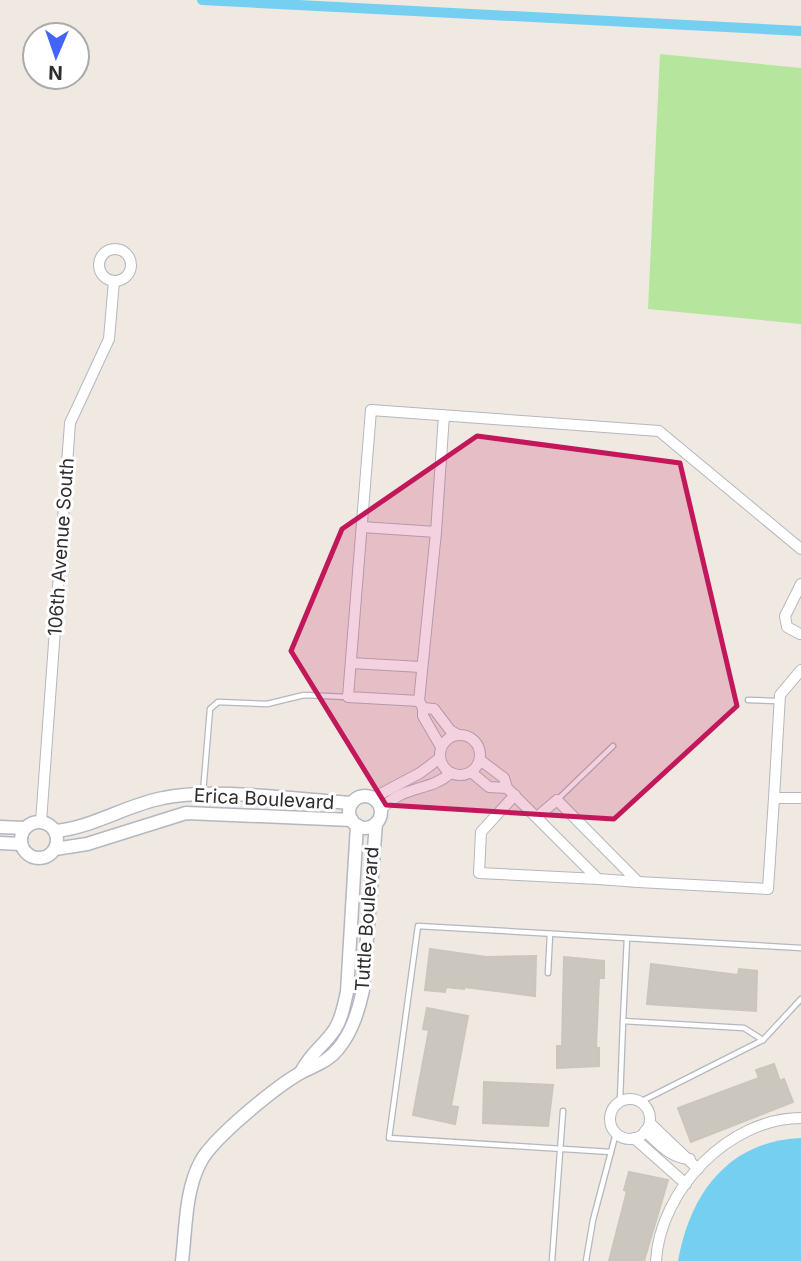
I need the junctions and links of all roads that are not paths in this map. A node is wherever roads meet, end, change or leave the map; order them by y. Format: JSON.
{"nodes":[{"id":1,"x":114,"y":281,"type":"dead end"},
{"id":2,"x":444,"y":415,"type":"junction"},
{"id":3,"x":362,"y":527,"type":"junction"},
{"id":4,"x":436,"y":532,"type":"junction"},
{"id":5,"x":801,"y":549,"type":"edge"},
{"id":6,"x":801,"y":584,"type":"edge"},
{"id":7,"x":801,"y":634,"type":"edge"},
{"id":8,"x":351,"y":663,"type":"junction"},
{"id":9,"x":421,"y":667,"type":"junction"},
{"id":10,"x":801,"y":670,"type":"edge"},
{"id":11,"x":348,"y":697,"type":"junction"},
{"id":12,"x":748,"y":700,"type":"dead end"},
{"id":13,"x":779,"y":701,"type":"junction"},
{"id":14,"x":421,"y":704,"type":"junction"},
{"id":15,"x":458,"y":735,"type":"junction"},
{"id":16,"x":613,"y":746,"type":"dead end"},
{"id":17,"x":441,"y":753,"type":"junction"},
{"id":18,"x":480,"y":760,"type":"junction"},
{"id":19,"x":471,"y":772,"type":"junction"},
{"id":20,"x":451,"y":773,"type":"junction"},
{"id":21,"x":511,"y":791,"type":"junction"},
{"id":22,"x":203,"y":795,"type":"junction"},
{"id":23,"x":373,"y":798,"type":"junction"},
{"id":24,"x":774,"y":798,"type":"junction"},
{"id":25,"x":801,"y":798,"type":"edge"},
{"id":26,"x":557,"y":800,"type":"junction"},
{"id":27,"x":352,"y":803,"type":"junction"},
{"id":28,"x":381,"y":810,"type":"junction"},
{"id":29,"x":538,"y":817,"type":"junction"},
{"id":30,"x":41,"y":822,"type":"junction"},
{"id":31,"x":354,"y":822,"type":"junction"},
{"id":32,"x":376,"y":823,"type":"junction"},
{"id":33,"x":0,"y":827,"type":"edge"},
{"id":34,"x":25,"y":828,"type":"junction"},
{"id":35,"x":55,"y":831,"type":"junction"},
{"id":36,"x":0,"y":843,"type":"edge"},
{"id":37,"x":21,"y":844,"type":"junction"},
{"id":38,"x":55,"y":849,"type":"junction"},
{"id":39,"x":598,"y":879,"type":"junction"},
{"id":40,"x":638,"y":882,"type":"junction"},
{"id":41,"x":550,"y":934,"type":"junction"},
{"id":42,"x":627,"y":938,"type":"junction"},
{"id":43,"x":801,"y":948,"type":"edge"},
{"id":44,"x":548,"y":973,"type":"dead end"},
{"id":45,"x":801,"y":999,"type":"edge"},
{"id":46,"x":623,"y":1021,"type":"junction"},
{"id":47,"x":763,"y":1040,"type":"junction"},
{"id":48,"x":301,"y":1072,"type":"junction"},
{"id":49,"x":620,"y":1101,"type":"junction"},
{"id":50,"x":640,"y":1102,"type":"junction"},
{"id":51,"x":563,"y":1111,"type":"dead end"},
{"id":52,"x":801,"y":1118,"type":"edge"},
{"id":53,"x":648,"y":1127,"type":"junction"},
{"id":54,"x":616,"y":1133,"type":"junction"},
{"id":55,"x":634,"y":1138,"type":"junction"},
{"id":56,"x":561,"y":1148,"type":"junction"},
{"id":57,"x":611,"y":1152,"type":"junction"},
{"id":58,"x":698,"y":1169,"type":"junction"},
{"id":59,"x":686,"y":1184,"type":"junction"},
{"id":60,"x":182,"y":1261,"type":"edge"},
{"id":61,"x":552,"y":1261,"type":"edge"},
{"id":62,"x":586,"y":1261,"type":"edge"},
{"id":63,"x":656,"y":1261,"type":"edge"}],
"edges":[{"from":1,"to":30,"type":"street","name":"106th Avenue South"},
{"from":2,"to":3,"type":"street"},
{"from":2,"to":4,"type":"street"},
{"from":2,"to":5,"type":"street"},
{"from":3,"to":4,"type":"street"},
{"from":3,"to":8,"type":"street"},
{"from":4,"to":9,"type":"street"},
{"from":6,"to":7,"type":"street"},
{"from":8,"to":9,"type":"street"},
{"from":8,"to":11,"type":"street"},
{"from":9,"to":14,"type":"street"},
{"from":10,"to":13,"type":"street"},
{"from":11,"to":14,"type":"street"},
{"from":11,"to":22,"type":"lane"},
{"from":12,"to":13,"type":"lane"},
{"from":13,"to":24,"type":"street"},
{"from":14,"to":15,"type":"street"},
{"from":14,"to":17,"type":"street"},
{"from":15,"to":17,"type":"street"},
{"from":15,"to":18,"type":"street"},
{"from":16,"to":26,"type":"lane"},
{"from":17,"to":20,"type":"street"},
{"from":17,"to":23,"type":"street"},
{"from":18,"to":19,"type":"street"},
{"from":18,"to":21,"type":"street"},
{"from":19,"to":20,"type":"street"},
{"from":19,"to":21,"type":"street"},
{"from":20,"to":28,"type":"street"},
{"from":21,"to":29,"type":"street"},
{"from":21,"to":39,"type":"street"},
{"from":22,"to":27,"type":"street","name":"Erica Boulevard"},
{"from":22,"to":35,"type":"street","name":"Erica Boulevard"},
{"from":23,"to":27,"type":"street"},
{"from":23,"to":28,"type":"street"},
{"from":24,"to":25,"type":"street"},
{"from":24,"to":40,"type":"street"},
{"from":26,"to":29,"type":"street"},
{"from":26,"to":40,"type":"street"},
{"from":27,"to":31,"type":"street"},
{"from":28,"to":32,"type":"street"},
{"from":29,"to":39,"type":"street"},
{"from":30,"to":34,"type":"street"},
{"from":30,"to":35,"type":"street"},
{"from":31,"to":32,"type":"street"},
{"from":31,"to":38,"type":"street","name":"Erica Boulevard"},
{"from":31,"to":48,"type":"street","name":"Tuttle Boulevard"},
{"from":32,"to":48,"type":"street","name":"Tuttle Boulevard"},
{"from":33,"to":34,"type":"street"},
{"from":34,"to":37,"type":"street"},
{"from":35,"to":38,"type":"street"},
{"from":36,"to":37,"type":"street"},
{"from":37,"to":38,"type":"street"},
{"from":39,"to":40,"type":"street"},
{"from":41,"to":42,"type":"lane"},
{"from":41,"to":44,"type":"lane"},
{"from":41,"to":56,"type":"lane"},
{"from":42,"to":43,"type":"lane"},
{"from":42,"to":46,"type":"lane"},
{"from":45,"to":47,"type":"lane"},
{"from":46,"to":47,"type":"lane"},
{"from":46,"to":49,"type":"lane"},
{"from":47,"to":50,"type":"lane"},
{"from":48,"to":60,"type":"street","name":"Tuttle Boulevard"},
{"from":49,"to":50,"type":"street"},
{"from":49,"to":54,"type":"street"},
{"from":50,"to":53,"type":"street"},
{"from":51,"to":56,"type":"lane"},
{"from":52,"to":58,"type":"street"},
{"from":53,"to":55,"type":"street"},
{"from":53,"to":58,"type":"street"},
{"from":54,"to":55,"type":"street"},
{"from":54,"to":57,"type":"lane"},
{"from":55,"to":59,"type":"street"},
{"from":56,"to":57,"type":"lane"},
{"from":56,"to":61,"type":"lane"},
{"from":57,"to":62,"type":"lane"},
{"from":58,"to":59,"type":"street"},
{"from":59,"to":63,"type":"street"}]}
